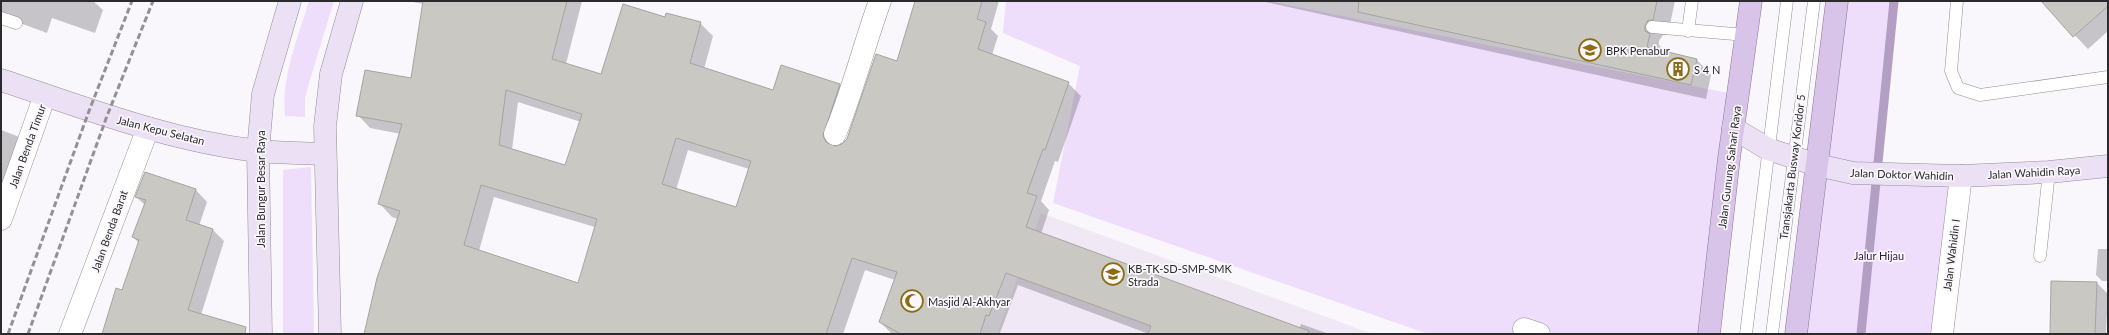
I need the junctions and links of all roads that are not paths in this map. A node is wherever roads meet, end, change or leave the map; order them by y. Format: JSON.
{"nodes":[{"id":1,"x":290,"y":1,"type":"edge"},
{"id":2,"x":352,"y":1,"type":"edge"},
{"id":3,"x":880,"y":1,"type":"edge"},
{"id":4,"x":1692,"y":1,"type":"edge"},
{"id":5,"x":1750,"y":1,"type":"edge"},
{"id":6,"x":1787,"y":1,"type":"edge"},
{"id":7,"x":1814,"y":1,"type":"edge"},
{"id":8,"x":1837,"y":1,"type":"edge"},
{"id":9,"x":1958,"y":1,"type":"edge"},
{"id":10,"x":1,"y":18,"type":"edge"},
{"id":11,"x":16,"y":23,"type":"dead end"},
{"id":12,"x":1652,"y":26,"type":"dead end"},
{"id":13,"x":1688,"y":31,"type":"junction"},
{"id":14,"x":1746,"y":35,"type":"junction"},
{"id":15,"x":2108,"y":77,"type":"edge"},
{"id":16,"x":1,"y":80,"type":"edge"},
{"id":17,"x":45,"y":95,"type":"junction"},
{"id":18,"x":148,"y":128,"type":"junction"},
{"id":19,"x":1733,"y":128,"type":"junction"},
{"id":20,"x":835,"y":134,"type":"dead end"},
{"id":21,"x":1768,"y":149,"type":"junction"},
{"id":22,"x":258,"y":151,"type":"junction"},
{"id":23,"x":326,"y":154,"type":"junction"},
{"id":24,"x":1792,"y":157,"type":"junction"},
{"id":25,"x":1816,"y":165,"type":"junction"},
{"id":26,"x":2108,"y":166,"type":"edge"},
{"id":27,"x":2049,"y":172,"type":"junction"},
{"id":28,"x":1961,"y":176,"type":"junction"},
{"id":29,"x":1,"y":219,"type":"edge"},
{"id":30,"x":2040,"y":256,"type":"dead end"},
{"id":31,"x":70,"y":334,"type":"edge"},
{"id":32,"x":261,"y":334,"type":"edge"},
{"id":33,"x":330,"y":334,"type":"edge"},
{"id":34,"x":1709,"y":334,"type":"edge"},
{"id":35,"x":1746,"y":334,"type":"edge"},
{"id":36,"x":1772,"y":334,"type":"edge"},
{"id":37,"x":1796,"y":334,"type":"edge"},
{"id":38,"x":1942,"y":334,"type":"edge"}],
"edges":[{"from":1,"to":22,"type":"street","name":"Jalan Bungur Besar Raya"},
{"from":2,"to":23,"type":"street"},
{"from":3,"to":20,"type":"street"},
{"from":4,"to":13,"type":"lane"},
{"from":5,"to":14,"type":"main road","name":"Jalan Gunung Sahari Raya"},
{"from":6,"to":21,"type":"lane"},
{"from":7,"to":24,"type":"lane","name":"Transjakarta Busway Koridor 5"},
{"from":8,"to":25,"type":"main road"},
{"from":9,"to":15,"type":"lane"},
{"from":10,"to":11,"type":"lane"},
{"from":12,"to":13,"type":"lane"},
{"from":13,"to":14,"type":"lane"},
{"from":14,"to":19,"type":"main road","name":"Jalan Gunung Sahari Raya"},
{"from":16,"to":17,"type":"street","name":"Jalan Kepu Selatan"},
{"from":17,"to":18,"type":"street","name":"Jalan Kepu Selatan"},
{"from":17,"to":29,"type":"street","name":"Jalan Benda Timur"},
{"from":18,"to":22,"type":"street","name":"Jalan Kepu Selatan"},
{"from":18,"to":31,"type":"street","name":"Jalan Benda Barat"},
{"from":19,"to":21,"type":"street","name":"Jalan Doktor Wahidin"},
{"from":19,"to":34,"type":"main road","name":"Jalan Gunung Sahari Raya"},
{"from":21,"to":24,"type":"street","name":"Jalan Doktor Wahidin"},
{"from":21,"to":35,"type":"lane"},
{"from":22,"to":23,"type":"street","name":"Jalan Kepu Selatan"},
{"from":22,"to":32,"type":"street","name":"Jalan Bungur Besar Raya"},
{"from":23,"to":33,"type":"street"},
{"from":24,"to":25,"type":"street","name":"Jalan Doktor Wahidin"},
{"from":24,"to":36,"type":"lane","name":"Transjakarta Busway Koridor 5"},
{"from":25,"to":28,"type":"street","name":"Jalan Doktor Wahidin"},
{"from":25,"to":37,"type":"main road"},
{"from":26,"to":27,"type":"street","name":"Jalan Wahidin Raya"},
{"from":27,"to":28,"type":"street","name":"Jalan Wahidin Raya"},
{"from":27,"to":30,"type":"lane"},
{"from":28,"to":38,"type":"street","name":"Jalan Wahidin I"}]}
